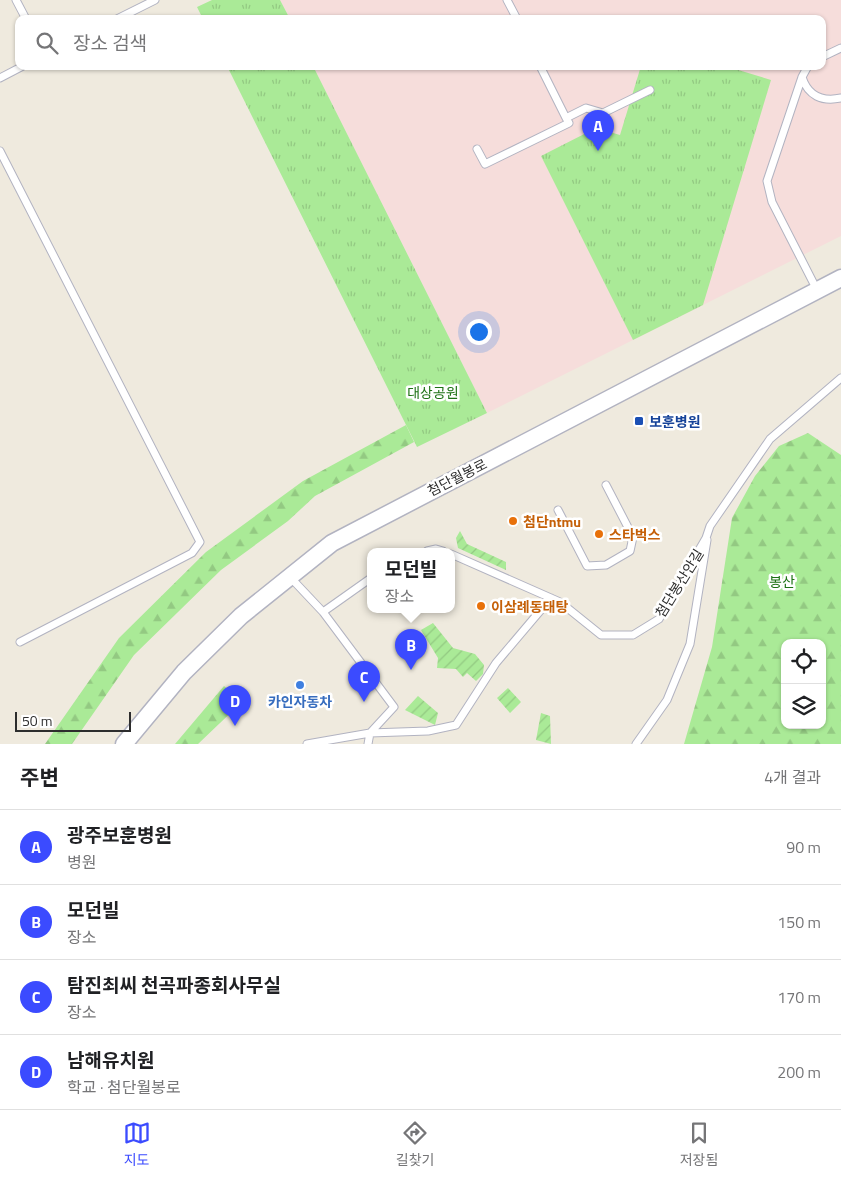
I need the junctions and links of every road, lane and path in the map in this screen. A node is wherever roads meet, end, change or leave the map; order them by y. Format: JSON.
{"nodes":[{"id":1,"x":16,"y":0,"type":"edge"},
{"id":2,"x":155,"y":0,"type":"edge"},
{"id":3,"x":507,"y":0,"type":"edge"},
{"id":4,"x":24,"y":15,"type":"edge"},
{"id":5,"x":125,"y":15,"type":"edge"},
{"id":6,"x":514,"y":15,"type":"edge"},
{"id":7,"x":841,"y":48,"type":"edge"},
{"id":8,"x":826,"y":55,"type":"edge"},
{"id":9,"x":15,"y":70,"type":"edge"},
{"id":10,"x":542,"y":70,"type":"edge"},
{"id":11,"x":806,"y":70,"type":"edge"},
{"id":12,"x":802,"y":77,"type":"junction"},
{"id":13,"x":0,"y":78,"type":"edge"},
{"id":14,"x":650,"y":90,"type":"dead end"},
{"id":15,"x":841,"y":98,"type":"edge"},
{"id":16,"x":566,"y":118,"type":"junction"},
{"id":17,"x":477,"y":148,"type":"dead end"},
{"id":18,"x":0,"y":151,"type":"edge"},
{"id":19,"x":841,"y":278,"type":"edge"},
{"id":20,"x":818,"y":290,"type":"junction"},
{"id":21,"x":841,"y":378,"type":"edge"},
{"id":22,"x":606,"y":485,"type":"dead end"},
{"id":23,"x":558,"y":510,"type":"dead end"},
{"id":24,"x":710,"y":526,"type":"junction"},
{"id":25,"x":455,"y":556,"type":"edge"},
{"id":26,"x":289,"y":577,"type":"junction"},
{"id":27,"x":367,"y":581,"type":"edge"},
{"id":28,"x":552,"y":598,"type":"junction"},
{"id":29,"x":323,"y":612,"type":"junction"},
{"id":30,"x":20,"y":642,"type":"dead end"},
{"id":31,"x":370,"y":733,"type":"junction"},
{"id":32,"x":124,"y":744,"type":"edge"},
{"id":33,"x":307,"y":744,"type":"edge"},
{"id":34,"x":368,"y":744,"type":"edge"},
{"id":35,"x":636,"y":744,"type":"edge"}],
"edges":[{"from":1,"to":4,"type":"lane"},
{"from":2,"to":5,"type":"lane"},
{"from":3,"to":6,"type":"lane"},
{"from":7,"to":8,"type":"lane"},
{"from":9,"to":13,"type":"lane"},
{"from":10,"to":16,"type":"lane"},
{"from":11,"to":12,"type":"lane"},
{"from":12,"to":15,"type":"lane"},
{"from":12,"to":20,"type":"lane"},
{"from":14,"to":16,"type":"lane"},
{"from":16,"to":17,"type":"lane"},
{"from":18,"to":30,"type":"lane"},
{"from":19,"to":20,"type":"street","name":"첨단월봉로"},
{"from":20,"to":26,"type":"street","name":"첨단월봉로"},
{"from":21,"to":24,"type":"lane","name":"첨단봉산안길"},
{"from":22,"to":23,"type":"lane"},
{"from":24,"to":28,"type":"lane","name":"첨단봉산안길"},
{"from":24,"to":35,"type":"lane","name":"첨단봉산안길"},
{"from":25,"to":28,"type":"lane","name":"첨단봉산안길"},
{"from":26,"to":29,"type":"lane"},
{"from":26,"to":32,"type":"street","name":"첨단월봉로"},
{"from":27,"to":29,"type":"lane"},
{"from":28,"to":31,"type":"lane"},
{"from":29,"to":31,"type":"lane"},
{"from":31,"to":33,"type":"lane"},
{"from":31,"to":34,"type":"lane"}]}
